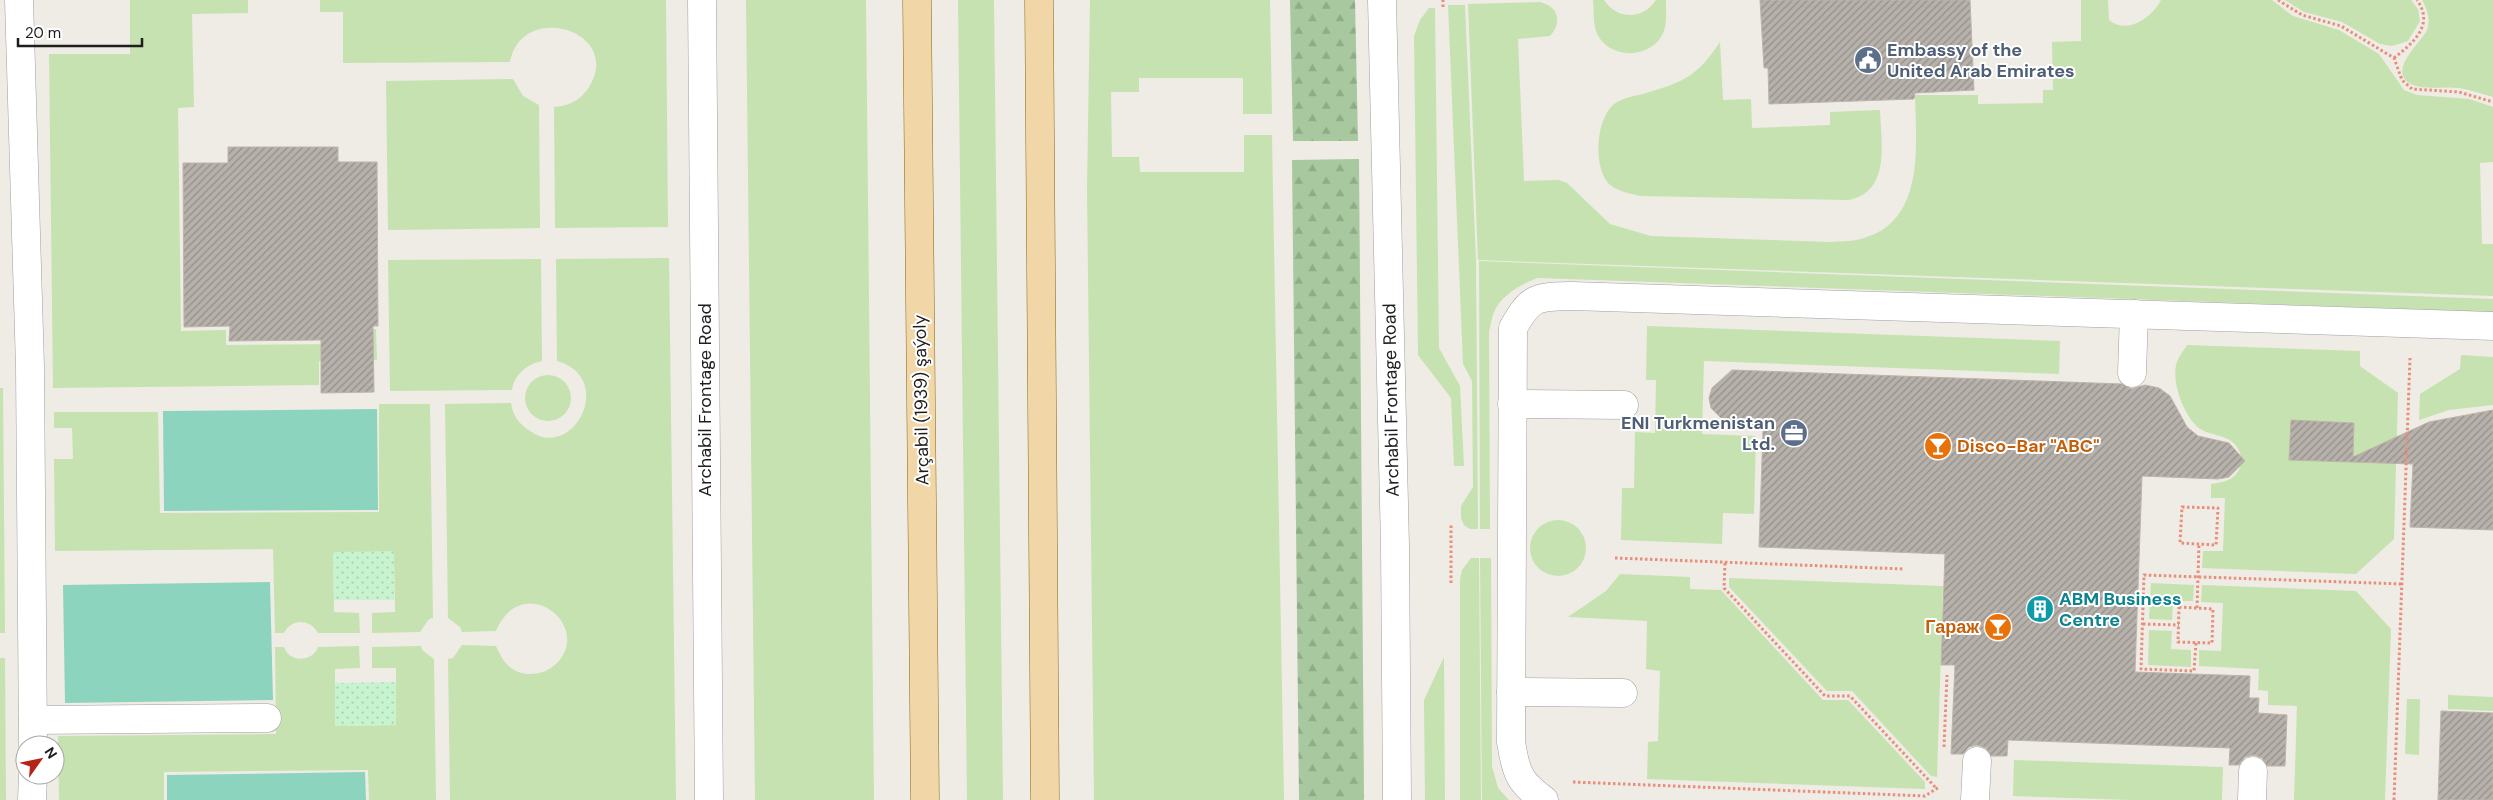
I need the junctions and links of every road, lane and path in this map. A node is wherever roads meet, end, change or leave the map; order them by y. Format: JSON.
{"nodes":[{"id":1,"x":19,"y":0,"type":"edge"},
{"id":2,"x":702,"y":0,"type":"edge"},
{"id":3,"x":917,"y":0,"type":"edge"},
{"id":4,"x":1039,"y":0,"type":"edge"},
{"id":5,"x":1382,"y":0,"type":"edge"},
{"id":6,"x":1443,"y":0,"type":"edge"},
{"id":7,"x":2278,"y":0,"type":"edge"},
{"id":8,"x":2417,"y":0,"type":"edge"},
{"id":9,"x":1443,"y":7,"type":"dead end"},
{"id":10,"x":2394,"y":58,"type":"junction"},
{"id":11,"x":2493,"y":102,"type":"edge"},
{"id":12,"x":2134,"y":314,"type":"junction"},
{"id":13,"x":2493,"y":326,"type":"edge"},
{"id":14,"x":2410,"y":357,"type":"dead end"},
{"id":15,"x":2132,"y":373,"type":"dead end"},
{"id":16,"x":1512,"y":404,"type":"junction"},
{"id":17,"x":1624,"y":405,"type":"dead end"},
{"id":18,"x":1451,"y":523,"type":"dead end"},
{"id":19,"x":2199,"y":543,"type":"junction"},
{"id":20,"x":1615,"y":558,"type":"dead end"},
{"id":21,"x":1725,"y":563,"type":"junction"},
{"id":22,"x":1904,"y":569,"type":"dead end"},
{"id":23,"x":2198,"y":577,"type":"junction"},
{"id":24,"x":1451,"y":583,"type":"dead end"},
{"id":25,"x":2402,"y":584,"type":"junction"},
{"id":26,"x":2197,"y":608,"type":"junction"},
{"id":27,"x":2143,"y":624,"type":"junction"},
{"id":28,"x":2179,"y":625,"type":"junction"},
{"id":29,"x":2196,"y":643,"type":"junction"},
{"id":30,"x":1946,"y":675,"type":"dead end"},
{"id":31,"x":1511,"y":692,"type":"junction"},
{"id":32,"x":1623,"y":693,"type":"dead end"},
{"id":33,"x":267,"y":718,"type":"dead end"},
{"id":34,"x":32,"y":733,"type":"edge"},
{"id":35,"x":1944,"y":757,"type":"dead end"},
{"id":36,"x":1977,"y":761,"type":"dead end"},
{"id":37,"x":2253,"y":771,"type":"dead end"},
{"id":38,"x":1566,"y":782,"type":"dead end"},
{"id":39,"x":1941,"y":784,"type":"dead end"},
{"id":40,"x":32,"y":785,"type":"edge"},
{"id":41,"x":1937,"y":789,"type":"junction"},
{"id":42,"x":32,"y":800,"type":"edge"},
{"id":43,"x":708,"y":800,"type":"edge"},
{"id":44,"x":925,"y":800,"type":"edge"},
{"id":45,"x":1045,"y":800,"type":"edge"},
{"id":46,"x":1398,"y":800,"type":"edge"},
{"id":47,"x":1544,"y":800,"type":"edge"},
{"id":48,"x":1975,"y":800,"type":"edge"},
{"id":49,"x":2252,"y":800,"type":"edge"},
{"id":50,"x":2394,"y":800,"type":"edge"}],
"edges":[{"from":1,"to":34,"type":"street"},
{"from":2,"to":43,"type":"street","name":"Archabil Frontage Road"},
{"from":3,"to":44,"type":"main road","name":"Arçabil (1939) şaýoly"},
{"from":4,"to":45,"type":"main road"},
{"from":5,"to":46,"type":"street","name":"Archabil Frontage Road"},
{"from":6,"to":9,"type":"path"},
{"from":7,"to":10,"type":"path"},
{"from":8,"to":10,"type":"path"},
{"from":10,"to":11,"type":"path"},
{"from":12,"to":13,"type":"street"},
{"from":12,"to":15,"type":"street"},
{"from":12,"to":16,"type":"street"},
{"from":14,"to":25,"type":"path"},
{"from":16,"to":17,"type":"street"},
{"from":16,"to":31,"type":"street"},
{"from":18,"to":24,"type":"path"},
{"from":19,"to":19,"type":"path"},
{"from":19,"to":23,"type":"path"},
{"from":20,"to":21,"type":"path"},
{"from":21,"to":22,"type":"path"},
{"from":21,"to":41,"type":"path"},
{"from":23,"to":25,"type":"path"},
{"from":23,"to":26,"type":"path"},
{"from":23,"to":27,"type":"path"},
{"from":25,"to":50,"type":"path"},
{"from":26,"to":28,"type":"path"},
{"from":26,"to":29,"type":"path"},
{"from":27,"to":28,"type":"path"},
{"from":27,"to":29,"type":"path"},
{"from":28,"to":29,"type":"path"},
{"from":30,"to":35,"type":"path"},
{"from":31,"to":32,"type":"street"},
{"from":31,"to":47,"type":"street"},
{"from":33,"to":34,"type":"street"},
{"from":36,"to":48,"type":"street"},
{"from":37,"to":49,"type":"street"},
{"from":38,"to":41,"type":"path"},
{"from":39,"to":41,"type":"path"},
{"from":40,"to":42,"type":"street"}]}
